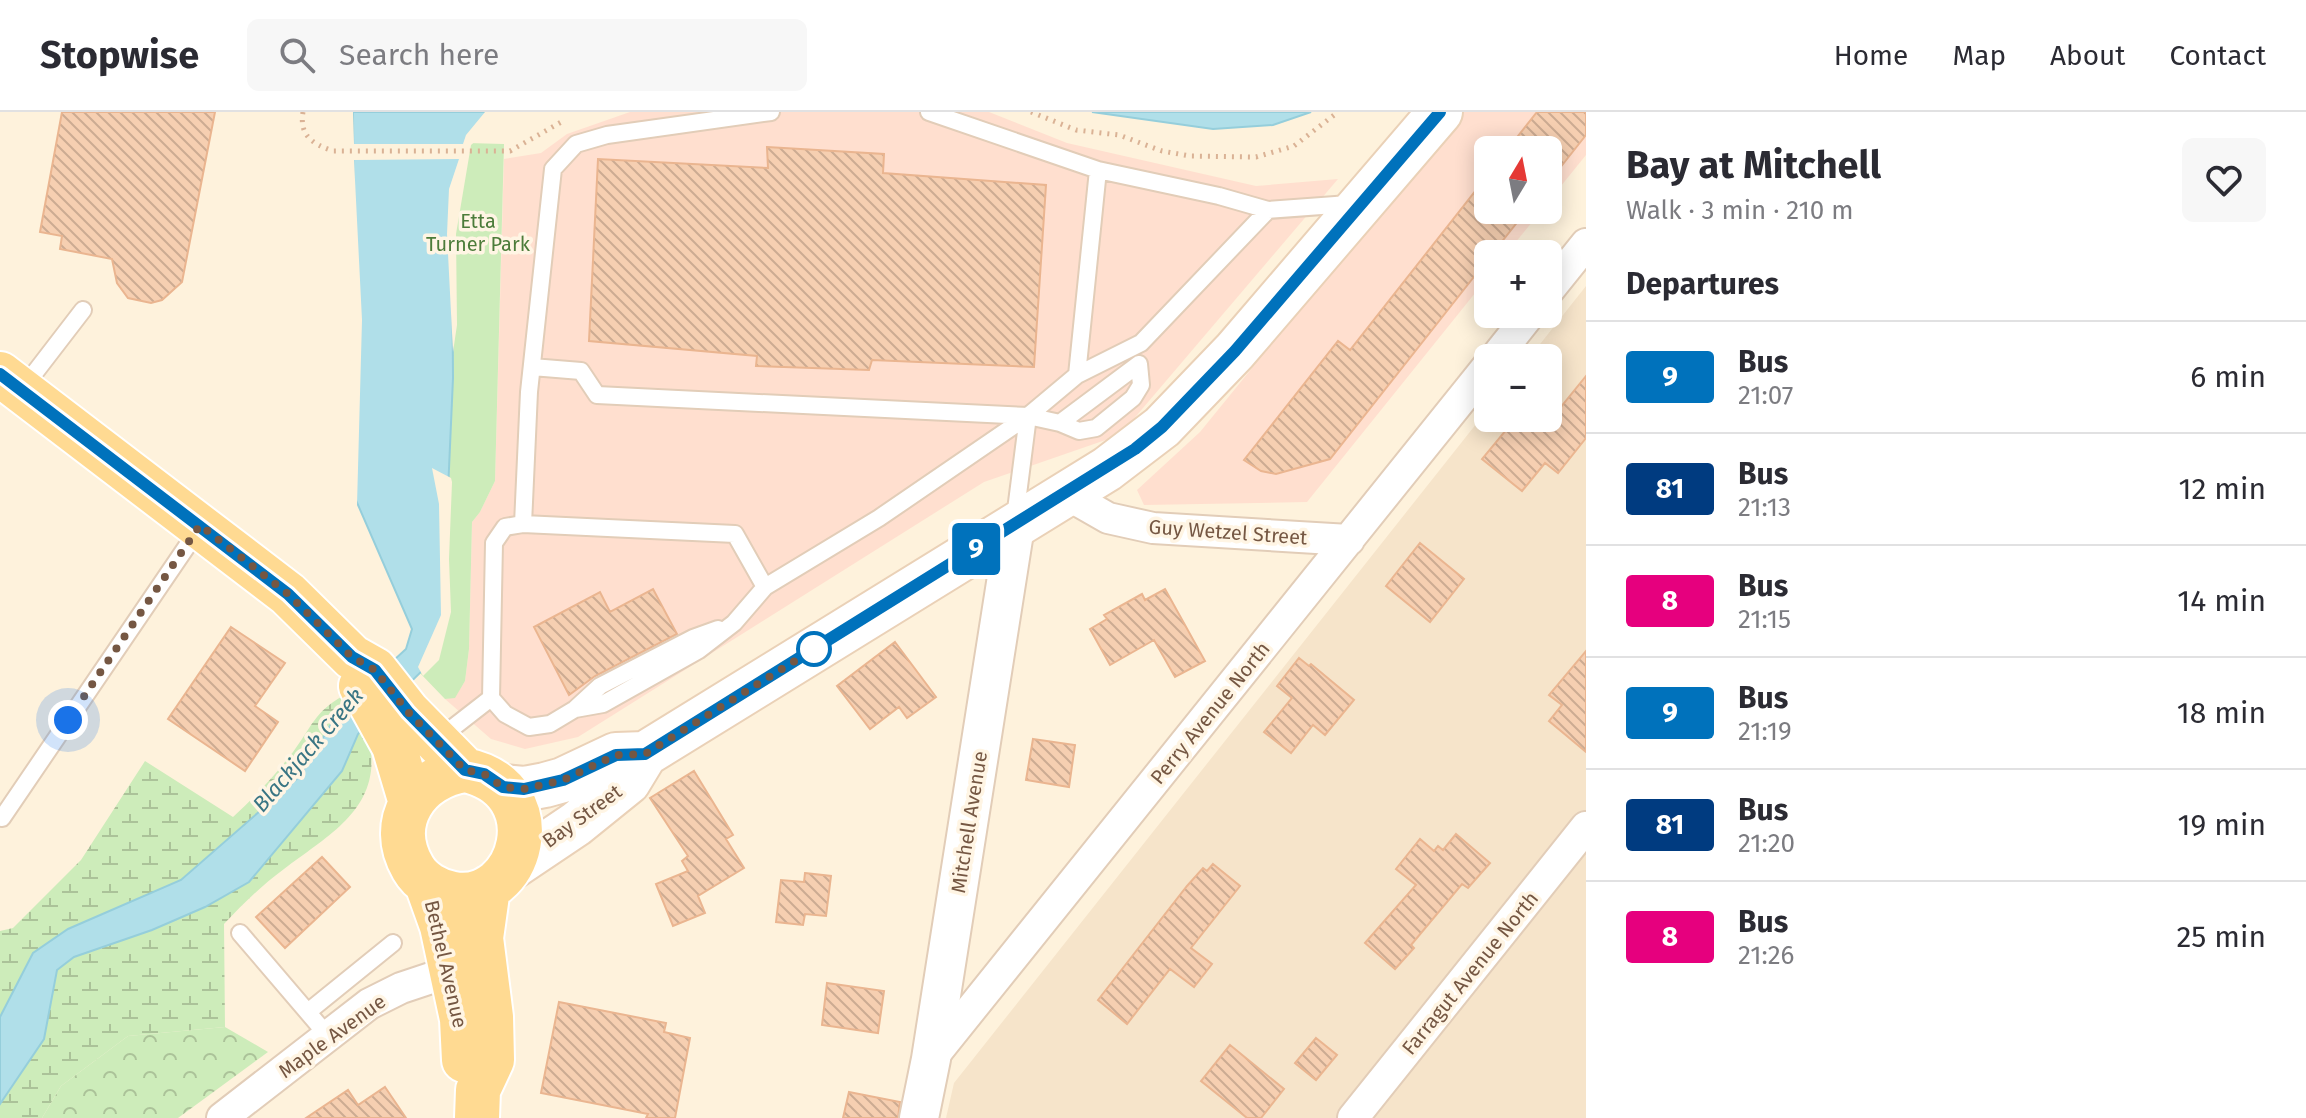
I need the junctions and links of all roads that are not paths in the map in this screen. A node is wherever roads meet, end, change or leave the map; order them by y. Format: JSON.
{"nodes":[{"id":1,"x":771,"y":112,"type":"edge"},
{"id":2,"x":929,"y":112,"type":"edge"},
{"id":3,"x":1440,"y":112,"type":"edge"},
{"id":4,"x":1098,"y":170,"type":"junction"},
{"id":5,"x":1363,"y":203,"type":"junction"},
{"id":6,"x":1268,"y":210,"type":"junction"},
{"id":7,"x":1586,"y":244,"type":"edge"},
{"id":8,"x":1562,"y":274,"type":"edge"},
{"id":9,"x":83,"y":310,"type":"dead end"},
{"id":10,"x":1519,"y":328,"type":"edge"},
{"id":11,"x":1506,"y":344,"type":"edge"},
{"id":12,"x":532,"y":367,"type":"junction"},
{"id":13,"x":1077,"y":375,"type":"junction"},
{"id":14,"x":11,"y":383,"type":"edge"},
{"id":15,"x":1474,"y":384,"type":"edge"},
{"id":16,"x":1028,"y":416,"type":"junction"},
{"id":17,"x":1060,"y":423,"type":"junction"},
{"id":18,"x":1066,"y":494,"type":"junction"},
{"id":19,"x":523,"y":524,"type":"junction"},
{"id":20,"x":200,"y":525,"type":"junction"},
{"id":21,"x":1015,"y":526,"type":"junction"},
{"id":22,"x":1349,"y":540,"type":"junction"},
{"id":23,"x":765,"y":587,"type":"junction"},
{"id":24,"x":491,"y":698,"type":"junction"},
{"id":25,"x":440,"y":748,"type":"junction"},
{"id":26,"x":645,"y":754,"type":"junction"},
{"id":27,"x":411,"y":803,"type":"junction"},
{"id":28,"x":2,"y":818,"type":"edge"},
{"id":29,"x":1586,"y":827,"type":"edge"},
{"id":30,"x":498,"y":878,"type":"junction"},
{"id":31,"x":427,"y":884,"type":"junction"},
{"id":32,"x":240,"y":933,"type":"dead end"},
{"id":33,"x":393,"y":943,"type":"dead end"},
{"id":34,"x":452,"y":971,"type":"junction"},
{"id":35,"x":309,"y":1011,"type":"junction"},
{"id":36,"x":328,"y":1036,"type":"junction"},
{"id":37,"x":931,"y":1059,"type":"junction"},
{"id":38,"x":477,"y":1104,"type":"edge"},
{"id":39,"x":222,"y":1118,"type":"edge"},
{"id":40,"x":919,"y":1118,"type":"edge"},
{"id":41,"x":1353,"y":1118,"type":"edge"}],
"edges":[{"from":1,"to":12,"type":"lane"},
{"from":2,"to":4,"type":"lane"},
{"from":3,"to":5,"type":"main road","name":"Bay Street"},
{"from":4,"to":6,"type":"lane"},
{"from":4,"to":13,"type":"lane"},
{"from":5,"to":6,"type":"lane"},
{"from":5,"to":18,"type":"main road","name":"Bay Street"},
{"from":6,"to":13,"type":"lane"},
{"from":7,"to":8,"type":"street"},
{"from":9,"to":14,"type":"lane"},
{"from":10,"to":11,"type":"street"},
{"from":12,"to":16,"type":"lane"},
{"from":12,"to":19,"type":"lane"},
{"from":13,"to":16,"type":"lane"},
{"from":14,"to":20,"type":"main road"},
{"from":15,"to":22,"type":"street","name":"Perry Avenue North"},
{"from":16,"to":17,"type":"lane"},
{"from":16,"to":21,"type":"lane"},
{"from":16,"to":23,"type":"lane"},
{"from":17,"to":17,"type":"lane"},
{"from":18,"to":21,"type":"main road","name":"Bay Street"},
{"from":18,"to":22,"type":"street","name":"Guy Wetzel Street"},
{"from":19,"to":23,"type":"lane"},
{"from":19,"to":24,"type":"lane"},
{"from":20,"to":25,"type":"main road"},
{"from":20,"to":28,"type":"lane"},
{"from":21,"to":26,"type":"main road","name":"Bay Street"},
{"from":21,"to":37,"type":"street","name":"Mitchell Avenue"},
{"from":22,"to":37,"type":"street","name":"Perry Avenue North"},
{"from":23,"to":24,"type":"lane"},
{"from":24,"to":25,"type":"lane"},
{"from":25,"to":26,"type":"main road","name":"Bay Street"},
{"from":25,"to":27,"type":"main road"},
{"from":25,"to":27,"type":"main road"},
{"from":25,"to":30,"type":"main road","name":"Bethel Avenue"},
{"from":26,"to":30,"type":"main road","name":"Bay Street"},
{"from":27,"to":31,"type":"main road","name":"Bethel Avenue"},
{"from":29,"to":41,"type":"street","name":"Farragut Avenue North"},
{"from":30,"to":31,"type":"main road"},
{"from":30,"to":38,"type":"main road","name":"Bethel Avenue"},
{"from":31,"to":34,"type":"main road","name":"Bethel Avenue"},
{"from":32,"to":35,"type":"lane"},
{"from":33,"to":35,"type":"lane"},
{"from":34,"to":36,"type":"street","name":"Maple Avenue"},
{"from":34,"to":38,"type":"main road","name":"Bethel Avenue"},
{"from":35,"to":36,"type":"lane"},
{"from":36,"to":39,"type":"street","name":"Maple Avenue"},
{"from":37,"to":40,"type":"street","name":"Mitchell Avenue"}]}
